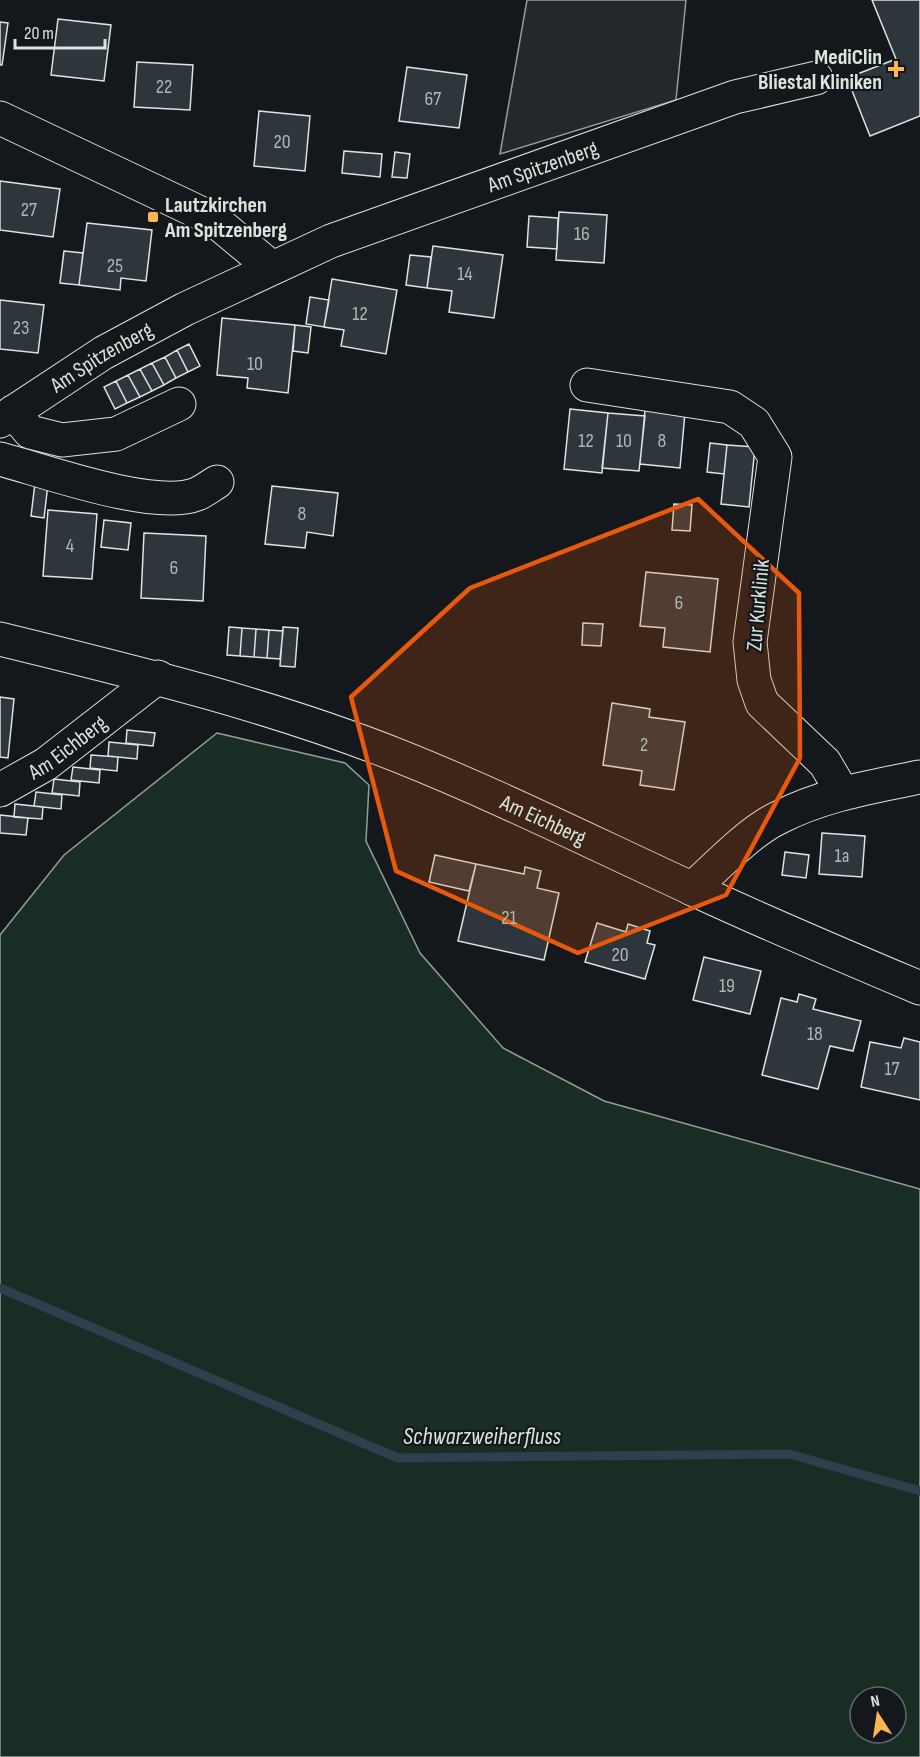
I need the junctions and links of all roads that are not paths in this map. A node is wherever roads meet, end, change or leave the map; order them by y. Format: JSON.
{"nodes":[{"id":1,"x":816,"y":78,"type":"dead end"},
{"id":2,"x":0,"y":118,"type":"edge"},
{"id":3,"x":272,"y":268,"type":"junction"},
{"id":4,"x":586,"y":385,"type":"dead end"},
{"id":5,"x":179,"y":404,"type":"dead end"},
{"id":6,"x":7,"y":417,"type":"edge"},
{"id":7,"x":0,"y":459,"type":"edge"},
{"id":8,"x":217,"y":482,"type":"dead end"},
{"id":9,"x":0,"y":639,"type":"edge"},
{"id":10,"x":158,"y":677,"type":"junction"},
{"id":11,"x":920,"y":777,"type":"edge"},
{"id":12,"x":0,"y":790,"type":"edge"},
{"id":13,"x":842,"y":792,"type":"junction"},
{"id":14,"x":692,"y":889,"type":"junction"},
{"id":15,"x":920,"y":988,"type":"edge"}],
"edges":[{"from":1,"to":3,"type":"street","name":"Am Spitzenberg"},
{"from":2,"to":3,"type":"street"},
{"from":3,"to":6,"type":"street","name":"Am Spitzenberg"},
{"from":4,"to":13,"type":"street","name":"Zur Kurklinik"},
{"from":5,"to":6,"type":"street"},
{"from":7,"to":8,"type":"street"},
{"from":9,"to":10,"type":"street","name":"Am Eichberg"},
{"from":10,"to":12,"type":"street","name":"Am Eichberg"},
{"from":10,"to":14,"type":"street","name":"Am Eichberg"},
{"from":11,"to":13,"type":"street"},
{"from":13,"to":14,"type":"street"},
{"from":14,"to":15,"type":"street","name":"Am Eichberg"}]}
